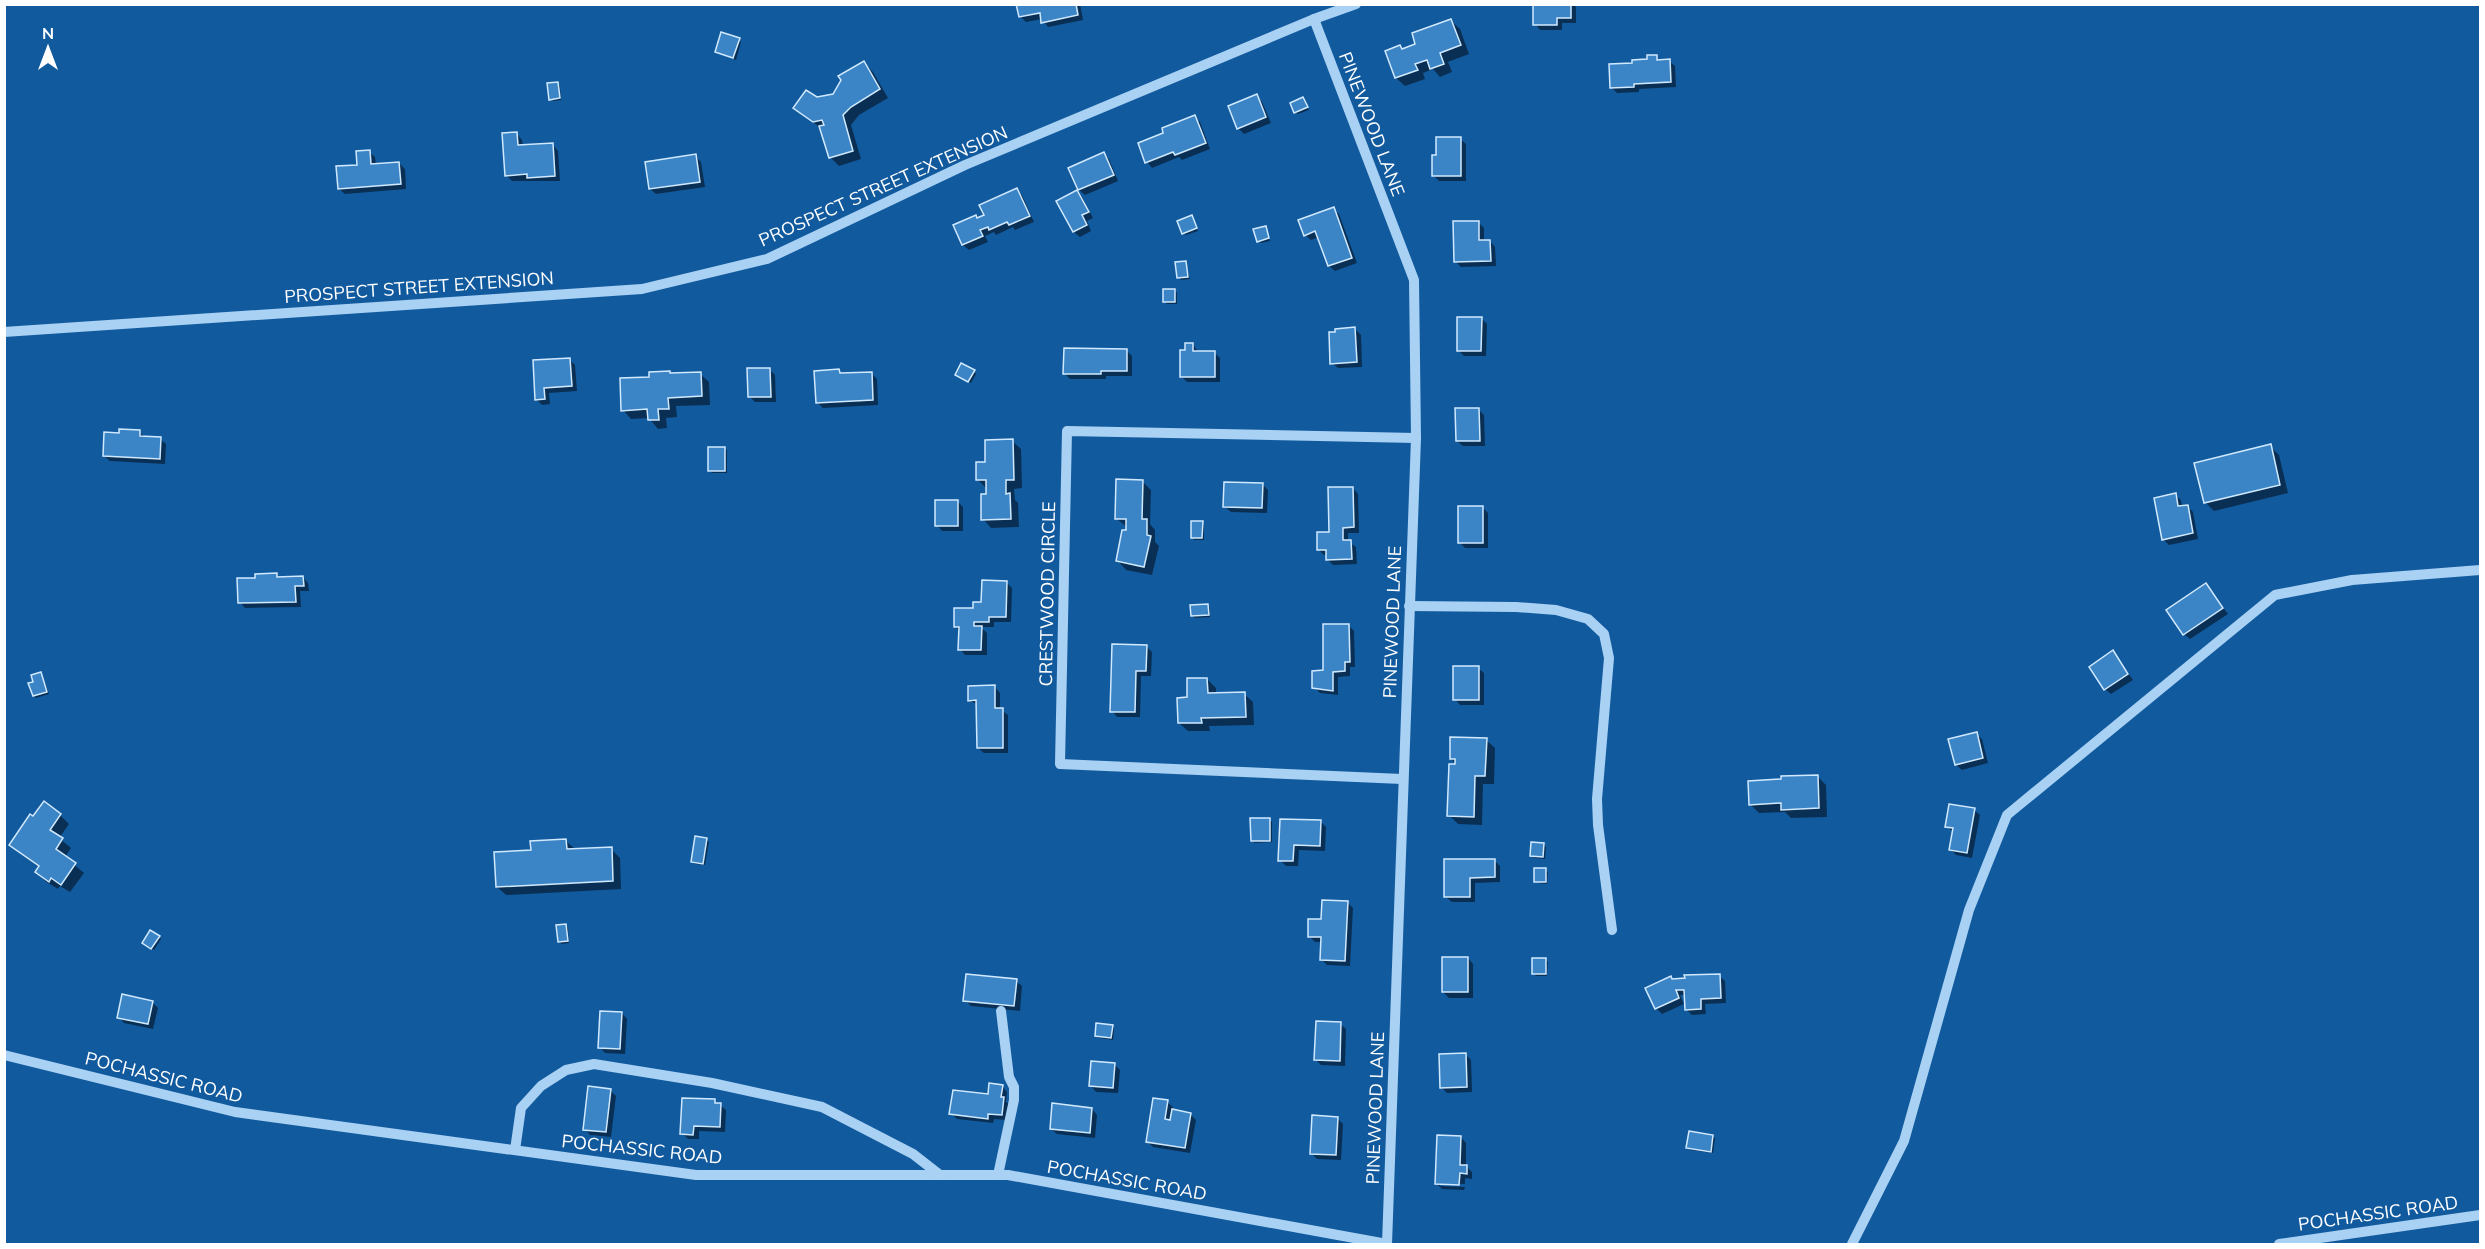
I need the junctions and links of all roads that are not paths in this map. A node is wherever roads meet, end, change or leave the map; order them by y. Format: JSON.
{"nodes":[{"id":1,"x":1356,"y":4,"type":"edge"},
{"id":2,"x":1314,"y":19,"type":"junction"},
{"id":3,"x":4,"y":332,"type":"edge"},
{"id":4,"x":1416,"y":438,"type":"junction"},
{"id":5,"x":2481,"y":570,"type":"edge"},
{"id":6,"x":1409,"y":606,"type":"junction"},
{"id":7,"x":1402,"y":779,"type":"junction"},
{"id":8,"x":1612,"y":930,"type":"dead end"},
{"id":9,"x":1001,"y":1011,"type":"dead end"},
{"id":10,"x":4,"y":1055,"type":"edge"},
{"id":11,"x":515,"y":1150,"type":"junction"},
{"id":12,"x":940,"y":1175,"type":"junction"},
{"id":13,"x":998,"y":1175,"type":"junction"},
{"id":14,"x":2481,"y":1215,"type":"edge"},
{"id":15,"x":1387,"y":1244,"type":"edge"},
{"id":16,"x":1852,"y":1245,"type":"edge"},
{"id":17,"x":2279,"y":1245,"type":"edge"}],
"edges":[{"from":1,"to":2,"type":"street","name":"PROSPECT STREET EXTENSION"},
{"from":2,"to":3,"type":"street","name":"PROSPECT STREET EXTENSION"},
{"from":2,"to":4,"type":"street","name":"PINEWOOD LANE"},
{"from":4,"to":6,"type":"street","name":"PINEWOOD LANE"},
{"from":4,"to":7,"type":"street","name":"CRESTWOOD CIRCLE"},
{"from":5,"to":16,"type":"street"},
{"from":6,"to":7,"type":"street","name":"PINEWOOD LANE"},
{"from":6,"to":8,"type":"street"},
{"from":7,"to":15,"type":"street","name":"PINEWOOD LANE"},
{"from":9,"to":13,"type":"street"},
{"from":10,"to":11,"type":"street","name":"POCHASSIC ROAD"},
{"from":11,"to":12,"type":"street","name":"POCHASSIC ROAD"},
{"from":11,"to":12,"type":"street"},
{"from":12,"to":13,"type":"street","name":"POCHASSIC ROAD"},
{"from":13,"to":15,"type":"street","name":"POCHASSIC ROAD"},
{"from":14,"to":17,"type":"street","name":"POCHASSIC ROAD"}]}
